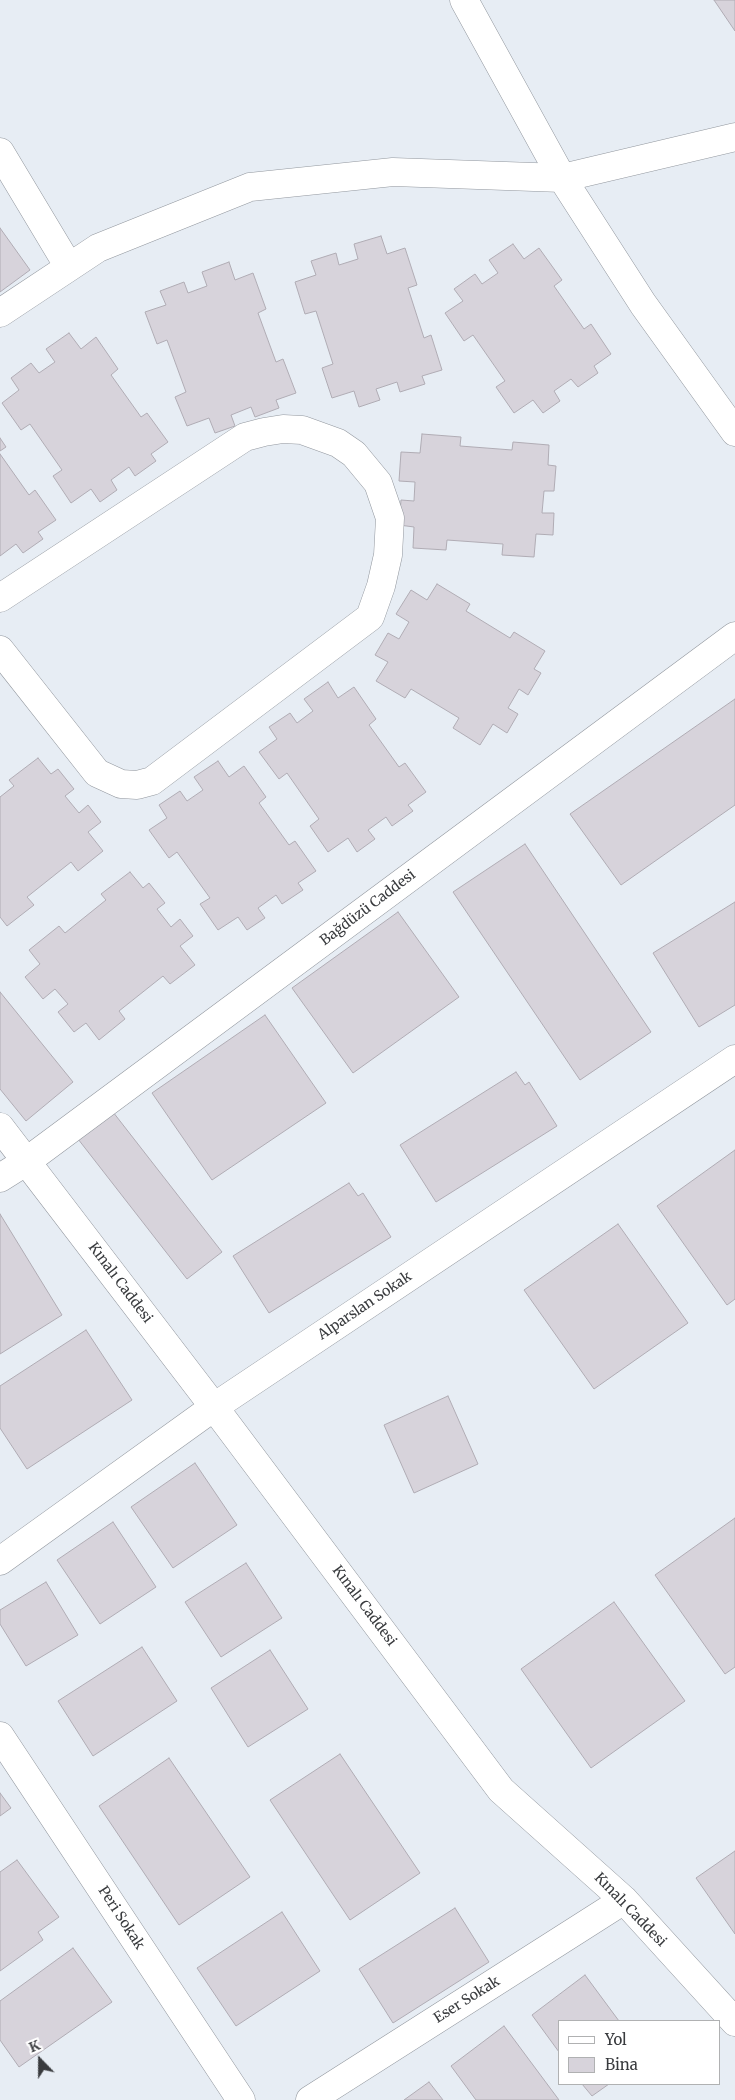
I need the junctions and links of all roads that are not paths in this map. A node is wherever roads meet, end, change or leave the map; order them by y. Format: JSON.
{"nodes":[{"id":1,"x":464,"y":0,"type":"edge"},
{"id":2,"x":735,"y":136,"type":"edge"},
{"id":3,"x":0,"y":152,"type":"edge"},
{"id":4,"x":562,"y":178,"type":"junction"},
{"id":5,"x":69,"y":267,"type":"junction"},
{"id":6,"x":0,"y":313,"type":"edge"},
{"id":7,"x":735,"y":432,"type":"edge"},
{"id":8,"x":0,"y":598,"type":"edge"},
{"id":9,"x":735,"y":636,"type":"edge"},
{"id":10,"x":0,"y":650,"type":"edge"},
{"id":11,"x":735,"y":1059,"type":"edge"},
{"id":12,"x":0,"y":1127,"type":"edge"},
{"id":13,"x":26,"y":1161,"type":"junction"},
{"id":14,"x":0,"y":1178,"type":"edge"},
{"id":15,"x":214,"y":1407,"type":"junction"},
{"id":16,"x":0,"y":1561,"type":"edge"},
{"id":17,"x":0,"y":1736,"type":"edge"},
{"id":18,"x":624,"y":1900,"type":"junction"},
{"id":19,"x":732,"y":2014,"type":"edge"},
{"id":20,"x":241,"y":2100,"type":"edge"},
{"id":21,"x":310,"y":2100,"type":"edge"}],
"edges":[{"from":1,"to":4,"type":"street"},
{"from":2,"to":4,"type":"street"},
{"from":3,"to":5,"type":"street"},
{"from":4,"to":5,"type":"street"},
{"from":4,"to":7,"type":"street"},
{"from":5,"to":6,"type":"street"},
{"from":8,"to":10,"type":"street"},
{"from":9,"to":13,"type":"street","name":"Bağdüzü Caddesi"},
{"from":11,"to":15,"type":"street","name":"Alparslan Sokak"},
{"from":12,"to":13,"type":"street","name":"Kınalı Caddesi"},
{"from":13,"to":14,"type":"street","name":"Bağdüzü Caddesi"},
{"from":13,"to":15,"type":"street","name":"Kınalı Caddesi"},
{"from":15,"to":16,"type":"street","name":"Alparslan Sokak"},
{"from":15,"to":18,"type":"street","name":"Kınalı Caddesi"},
{"from":17,"to":20,"type":"street","name":"Peri Sokak"},
{"from":18,"to":19,"type":"street","name":"Kınalı Caddesi"},
{"from":18,"to":21,"type":"street","name":"Eser Sokak"}]}
